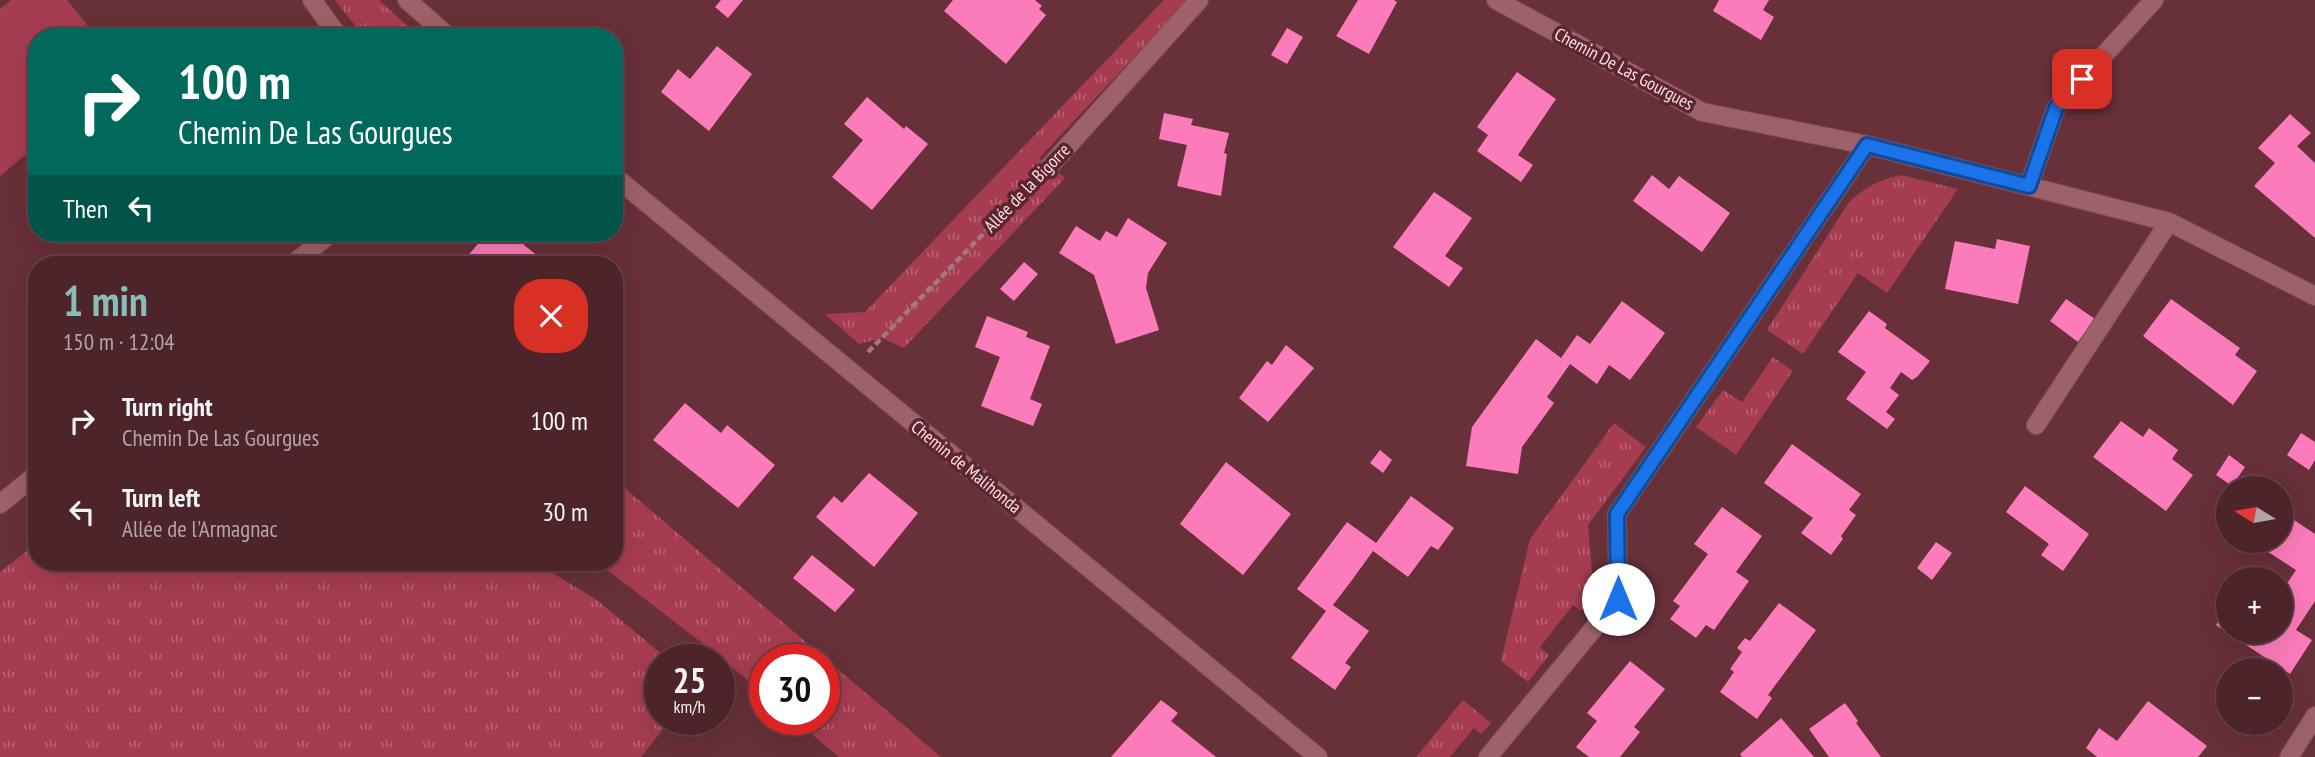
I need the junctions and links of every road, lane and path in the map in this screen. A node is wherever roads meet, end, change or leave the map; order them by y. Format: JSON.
{"nodes":[{"id":1,"x":312,"y":0,"type":"edge"},
{"id":2,"x":407,"y":0,"type":"edge"},
{"id":3,"x":1199,"y":0,"type":"edge"},
{"id":4,"x":1496,"y":0,"type":"edge"},
{"id":5,"x":2154,"y":0,"type":"edge"},
{"id":6,"x":332,"y":28,"type":"edge"},
{"id":7,"x":439,"y":28,"type":"edge"},
{"id":8,"x":1867,"y":145,"type":"junction"},
{"id":9,"x":1049,"y":167,"type":"joint"},
{"id":10,"x":623,"y":183,"type":"edge"},
{"id":11,"x":2029,"y":186,"type":"junction"},
{"id":12,"x":2169,"y":222,"type":"junction"},
{"id":13,"x":320,"y":242,"type":"edge"},
{"id":14,"x":303,"y":256,"type":"edge"},
{"id":15,"x":2315,"y":296,"type":"edge"},
{"id":16,"x":850,"y":371,"type":"junction"},
{"id":17,"x":2036,"y":425,"type":"dead end"},
{"id":18,"x":28,"y":481,"type":"edge"},
{"id":19,"x":0,"y":504,"type":"edge"},
{"id":20,"x":2315,"y":716,"type":"edge"},
{"id":21,"x":1318,"y":757,"type":"edge"},
{"id":22,"x":1488,"y":757,"type":"edge"},
{"id":23,"x":2289,"y":757,"type":"edge"}],
"edges":[{"from":1,"to":6,"type":"street"},
{"from":2,"to":7,"type":"street"},
{"from":3,"to":9,"type":"street","name":"Allée de la Bigorre"},
{"from":4,"to":8,"type":"street","name":"Chemin De Las Gourgues"},
{"from":5,"to":11,"type":"street"},
{"from":8,"to":11,"type":"street","name":"Chemin De Las Gourgues"},
{"from":8,"to":22,"type":"street"},
{"from":9,"to":16,"type":"path","name":"Allée de la Bigorre"},
{"from":10,"to":16,"type":"street","name":"Chemin de Malihonda"},
{"from":11,"to":12,"type":"street","name":"Chemin De Las Gourgues"},
{"from":12,"to":15,"type":"street","name":"Chemin De Las Gourgues"},
{"from":12,"to":17,"type":"street"},
{"from":13,"to":14,"type":"street"},
{"from":16,"to":21,"type":"street","name":"Chemin de Malihonda"},
{"from":18,"to":19,"type":"street"},
{"from":20,"to":23,"type":"street"}]}
